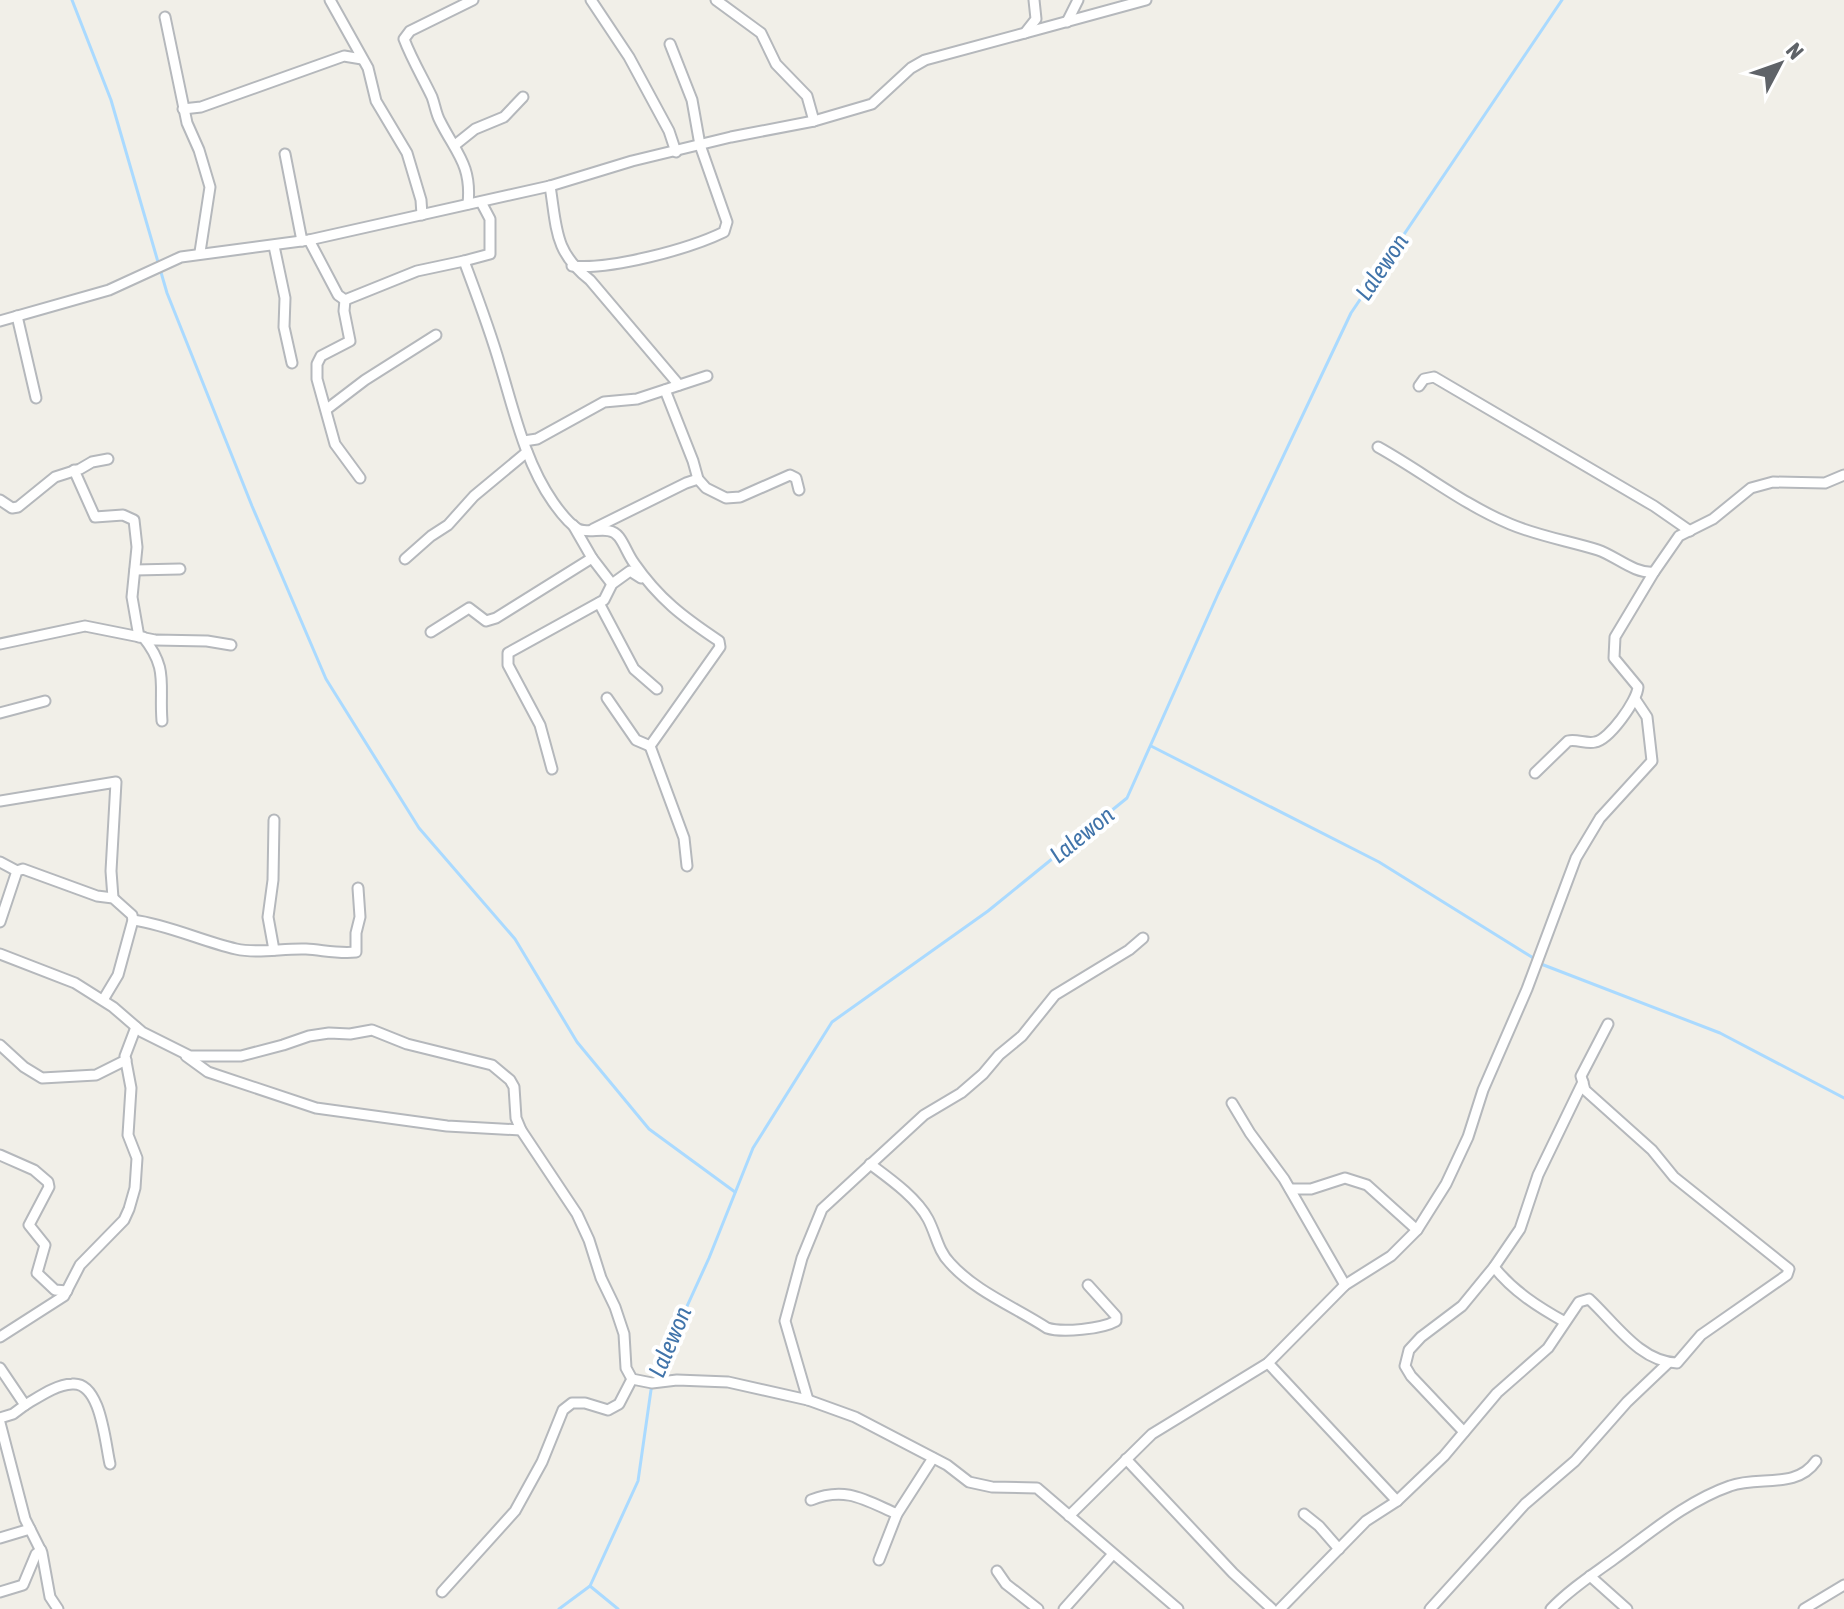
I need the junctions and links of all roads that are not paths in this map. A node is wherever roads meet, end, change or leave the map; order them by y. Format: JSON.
{"nodes":[{"id":1,"x":330,"y":0,"type":"edge"},
{"id":2,"x":473,"y":0,"type":"edge"},
{"id":3,"x":591,"y":0,"type":"edge"},
{"id":4,"x":716,"y":0,"type":"edge"},
{"id":5,"x":1034,"y":0,"type":"edge"},
{"id":6,"x":1078,"y":0,"type":"edge"},
{"id":7,"x":1146,"y":0,"type":"edge"},
{"id":8,"x":165,"y":17,"type":"dead end"},
{"id":9,"x":1067,"y":22,"type":"junction"},
{"id":10,"x":1025,"y":33,"type":"junction"},
{"id":11,"x":670,"y":44,"type":"dead end"},
{"id":12,"x":362,"y":59,"type":"junction"},
{"id":13,"x":523,"y":97,"type":"dead end"},
{"id":14,"x":183,"y":109,"type":"junction"},
{"id":15,"x":814,"y":121,"type":"junction"},
{"id":16,"x":455,"y":145,"type":"junction"},
{"id":17,"x":700,"y":145,"type":"junction"},
{"id":18,"x":676,"y":152,"type":"junction"},
{"id":19,"x":285,"y":154,"type":"dead end"},
{"id":20,"x":550,"y":186,"type":"junction"},
{"id":21,"x":481,"y":202,"type":"junction"},
{"id":22,"x":468,"y":204,"type":"junction"},
{"id":23,"x":422,"y":215,"type":"junction"},
{"id":24,"x":306,"y":241,"type":"junction"},
{"id":25,"x":274,"y":246,"type":"junction"},
{"id":26,"x":200,"y":252,"type":"junction"},
{"id":27,"x":464,"y":261,"type":"junction"},
{"id":28,"x":572,"y":266,"type":"junction"},
{"id":29,"x":345,"y":300,"type":"junction"},
{"id":30,"x":17,"y":316,"type":"junction"},
{"id":31,"x":0,"y":321,"type":"edge"},
{"id":32,"x":436,"y":335,"type":"dead end"},
{"id":33,"x":292,"y":363,"type":"dead end"},
{"id":34,"x":707,"y":376,"type":"dead end"},
{"id":35,"x":679,"y":385,"type":"junction"},
{"id":36,"x":1419,"y":386,"type":"dead end"},
{"id":37,"x":665,"y":390,"type":"junction"},
{"id":38,"x":36,"y":398,"type":"dead end"},
{"id":39,"x":327,"y":409,"type":"junction"},
{"id":40,"x":524,"y":441,"type":"junction"},
{"id":41,"x":1378,"y":447,"type":"dead end"},
{"id":42,"x":527,"y":452,"type":"junction"},
{"id":43,"x":108,"y":459,"type":"dead end"},
{"id":44,"x":74,"y":470,"type":"junction"},
{"id":45,"x":1844,"y":475,"type":"edge"},
{"id":46,"x":360,"y":478,"type":"dead end"},
{"id":47,"x":698,"y":479,"type":"junction"},
{"id":48,"x":799,"y":490,"type":"dead end"},
{"id":49,"x":0,"y":500,"type":"edge"},
{"id":50,"x":573,"y":525,"type":"junction"},
{"id":51,"x":587,"y":531,"type":"junction"},
{"id":52,"x":1690,"y":531,"type":"junction"},
{"id":53,"x":592,"y":558,"type":"junction"},
{"id":54,"x":405,"y":559,"type":"dead end"},
{"id":55,"x":180,"y":569,"type":"dead end"},
{"id":56,"x":135,"y":570,"type":"junction"},
{"id":57,"x":1654,"y":572,"type":"junction"},
{"id":58,"x":647,"y":581,"type":"junction"},
{"id":59,"x":612,"y":584,"type":"junction"},
{"id":60,"x":599,"y":603,"type":"junction"},
{"id":61,"x":431,"y":632,"type":"dead end"},
{"id":62,"x":141,"y":637,"type":"junction"},
{"id":63,"x":0,"y":644,"type":"edge"},
{"id":64,"x":231,"y":645,"type":"dead end"},
{"id":65,"x":657,"y":689,"type":"dead end"},
{"id":66,"x":607,"y":698,"type":"dead end"},
{"id":67,"x":1635,"y":699,"type":"junction"},
{"id":68,"x":45,"y":701,"type":"dead end"},
{"id":69,"x":0,"y":713,"type":"edge"},
{"id":70,"x":162,"y":721,"type":"dead end"},
{"id":71,"x":650,"y":746,"type":"junction"},
{"id":72,"x":552,"y":769,"type":"dead end"},
{"id":73,"x":1535,"y":773,"type":"dead end"},
{"id":74,"x":0,"y":801,"type":"edge"},
{"id":75,"x":274,"y":820,"type":"dead end"},
{"id":76,"x":0,"y":862,"type":"edge"},
{"id":77,"x":687,"y":866,"type":"dead end"},
{"id":78,"x":17,"y":871,"type":"junction"},
{"id":79,"x":358,"y":888,"type":"dead end"},
{"id":80,"x":113,"y":898,"type":"junction"},
{"id":81,"x":133,"y":920,"type":"junction"},
{"id":82,"x":0,"y":922,"type":"edge"},
{"id":83,"x":1143,"y":938,"type":"dead end"},
{"id":84,"x":274,"y":950,"type":"junction"},
{"id":85,"x":0,"y":954,"type":"edge"},
{"id":86,"x":103,"y":1000,"type":"junction"},
{"id":87,"x":1608,"y":1024,"type":"dead end"},
{"id":88,"x":136,"y":1027,"type":"junction"},
{"id":89,"x":0,"y":1045,"type":"edge"},
{"id":90,"x":183,"y":1054,"type":"junction"},
{"id":91,"x":126,"y":1060,"type":"junction"},
{"id":92,"x":1583,"y":1082,"type":"junction"},
{"id":93,"x":1232,"y":1103,"type":"dead end"},
{"id":94,"x":521,"y":1130,"type":"junction"},
{"id":95,"x":0,"y":1155,"type":"edge"},
{"id":96,"x":870,"y":1164,"type":"junction"},
{"id":97,"x":1290,"y":1189,"type":"junction"},
{"id":98,"x":1417,"y":1230,"type":"junction"},
{"id":99,"x":1494,"y":1267,"type":"junction"},
{"id":100,"x":1088,"y":1285,"type":"dead end"},
{"id":101,"x":1345,"y":1285,"type":"junction"},
{"id":102,"x":67,"y":1291,"type":"junction"},
{"id":103,"x":1565,"y":1322,"type":"junction"},
{"id":104,"x":0,"y":1337,"type":"edge"},
{"id":105,"x":1268,"y":1363,"type":"junction"},
{"id":106,"x":1668,"y":1363,"type":"junction"},
{"id":107,"x":0,"y":1368,"type":"edge"},
{"id":108,"x":632,"y":1379,"type":"junction"},
{"id":109,"x":808,"y":1400,"type":"junction"},
{"id":110,"x":25,"y":1405,"type":"junction"},
{"id":111,"x":0,"y":1420,"type":"edge"},
{"id":112,"x":1464,"y":1432,"type":"junction"},
{"id":113,"x":933,"y":1458,"type":"junction"},
{"id":114,"x":1126,"y":1459,"type":"junction"},
{"id":115,"x":1816,"y":1461,"type":"dead end"},
{"id":116,"x":110,"y":1464,"type":"dead end"},
{"id":117,"x":811,"y":1500,"type":"dead end"},
{"id":118,"x":1397,"y":1501,"type":"junction"},
{"id":119,"x":897,"y":1514,"type":"junction"},
{"id":120,"x":1304,"y":1514,"type":"dead end"},
{"id":121,"x":1069,"y":1516,"type":"junction"},
{"id":122,"x":30,"y":1529,"type":"junction"},
{"id":123,"x":0,"y":1538,"type":"edge"},
{"id":124,"x":1339,"y":1549,"type":"junction"},
{"id":125,"x":41,"y":1550,"type":"junction"},
{"id":126,"x":1113,"y":1554,"type":"junction"},
{"id":127,"x":879,"y":1560,"type":"dead end"},
{"id":128,"x":997,"y":1571,"type":"dead end"},
{"id":129,"x":1590,"y":1576,"type":"junction"},
{"id":130,"x":1844,"y":1585,"type":"edge"},
{"id":131,"x":0,"y":1592,"type":"edge"},
{"id":132,"x":442,"y":1592,"type":"dead end"},
{"id":133,"x":58,"y":1609,"type":"edge"},
{"id":134,"x":1038,"y":1609,"type":"edge"},
{"id":135,"x":1064,"y":1609,"type":"edge"},
{"id":136,"x":1178,"y":1609,"type":"edge"},
{"id":137,"x":1272,"y":1609,"type":"edge"},
{"id":138,"x":1280,"y":1609,"type":"edge"},
{"id":139,"x":1430,"y":1609,"type":"edge"},
{"id":140,"x":1551,"y":1609,"type":"edge"},
{"id":141,"x":1627,"y":1609,"type":"edge"},
{"id":142,"x":1804,"y":1609,"type":"edge"}],
"edges":[{"from":1,"to":12,"type":"street"},
{"from":2,"to":16,"type":"street"},
{"from":3,"to":18,"type":"street"},
{"from":4,"to":15,"type":"street"},
{"from":5,"to":10,"type":"street"},
{"from":6,"to":9,"type":"street"},
{"from":7,"to":9,"type":"street"},
{"from":8,"to":14,"type":"street"},
{"from":9,"to":10,"type":"street"},
{"from":10,"to":15,"type":"street"},
{"from":11,"to":17,"type":"street"},
{"from":12,"to":14,"type":"street"},
{"from":12,"to":23,"type":"street"},
{"from":13,"to":16,"type":"street"},
{"from":14,"to":26,"type":"street"},
{"from":15,"to":17,"type":"street"},
{"from":16,"to":22,"type":"street"},
{"from":17,"to":18,"type":"street"},
{"from":17,"to":28,"type":"street"},
{"from":18,"to":20,"type":"street"},
{"from":19,"to":24,"type":"street"},
{"from":20,"to":21,"type":"street"},
{"from":20,"to":28,"type":"street"},
{"from":21,"to":22,"type":"street"},
{"from":21,"to":27,"type":"street"},
{"from":22,"to":23,"type":"street"},
{"from":23,"to":24,"type":"street"},
{"from":24,"to":25,"type":"street"},
{"from":24,"to":29,"type":"street"},
{"from":25,"to":26,"type":"street"},
{"from":25,"to":33,"type":"street"},
{"from":26,"to":30,"type":"street"},
{"from":27,"to":29,"type":"street"},
{"from":27,"to":40,"type":"street"},
{"from":28,"to":35,"type":"street"},
{"from":29,"to":39,"type":"street"},
{"from":30,"to":31,"type":"street"},
{"from":30,"to":38,"type":"street"},
{"from":32,"to":39,"type":"street"},
{"from":34,"to":35,"type":"street"},
{"from":35,"to":37,"type":"street"},
{"from":36,"to":52,"type":"street"},
{"from":37,"to":40,"type":"street"},
{"from":37,"to":47,"type":"street"},
{"from":39,"to":46,"type":"street"},
{"from":40,"to":42,"type":"street"},
{"from":41,"to":57,"type":"street"},
{"from":42,"to":50,"type":"street"},
{"from":42,"to":54,"type":"street"},
{"from":43,"to":44,"type":"street"},
{"from":44,"to":49,"type":"street"},
{"from":44,"to":56,"type":"street"},
{"from":45,"to":52,"type":"street"},
{"from":47,"to":48,"type":"street"},
{"from":47,"to":51,"type":"street"},
{"from":50,"to":51,"type":"street"},
{"from":50,"to":53,"type":"street"},
{"from":51,"to":58,"type":"street"},
{"from":52,"to":57,"type":"street"},
{"from":53,"to":59,"type":"street"},
{"from":53,"to":61,"type":"street"},
{"from":55,"to":56,"type":"street"},
{"from":56,"to":62,"type":"street"},
{"from":57,"to":67,"type":"street"},
{"from":58,"to":59,"type":"street"},
{"from":58,"to":71,"type":"street"},
{"from":59,"to":60,"type":"street"},
{"from":60,"to":65,"type":"street"},
{"from":60,"to":72,"type":"street"},
{"from":62,"to":63,"type":"street"},
{"from":62,"to":64,"type":"street"},
{"from":62,"to":70,"type":"street"},
{"from":66,"to":71,"type":"street"},
{"from":67,"to":73,"type":"street"},
{"from":67,"to":98,"type":"street"},
{"from":68,"to":69,"type":"street"},
{"from":71,"to":77,"type":"street"},
{"from":74,"to":80,"type":"street"},
{"from":75,"to":84,"type":"street"},
{"from":76,"to":78,"type":"street"},
{"from":78,"to":80,"type":"street"},
{"from":78,"to":82,"type":"street"},
{"from":79,"to":84,"type":"street"},
{"from":80,"to":81,"type":"street"},
{"from":81,"to":84,"type":"street"},
{"from":81,"to":86,"type":"street"},
{"from":83,"to":96,"type":"street"},
{"from":85,"to":86,"type":"street"},
{"from":86,"to":88,"type":"street"},
{"from":87,"to":92,"type":"street"},
{"from":88,"to":90,"type":"street"},
{"from":88,"to":91,"type":"street"},
{"from":89,"to":91,"type":"street"},
{"from":90,"to":94,"type":"street"},
{"from":90,"to":94,"type":"street"},
{"from":91,"to":102,"type":"street"},
{"from":92,"to":99,"type":"street"},
{"from":92,"to":106,"type":"street"},
{"from":93,"to":97,"type":"street"},
{"from":94,"to":108,"type":"street"},
{"from":95,"to":102,"type":"street"},
{"from":96,"to":100,"type":"street"},
{"from":96,"to":109,"type":"street"},
{"from":97,"to":98,"type":"street"},
{"from":97,"to":101,"type":"street"},
{"from":98,"to":101,"type":"street"},
{"from":99,"to":103,"type":"street"},
{"from":99,"to":112,"type":"street"},
{"from":101,"to":105,"type":"street"},
{"from":102,"to":104,"type":"street"},
{"from":103,"to":106,"type":"street"},
{"from":103,"to":112,"type":"street"},
{"from":105,"to":114,"type":"street"},
{"from":105,"to":118,"type":"street"},
{"from":106,"to":139,"type":"street"},
{"from":107,"to":110,"type":"street"},
{"from":108,"to":109,"type":"street"},
{"from":108,"to":132,"type":"street"},
{"from":109,"to":113,"type":"street"},
{"from":110,"to":111,"type":"street"},
{"from":110,"to":116,"type":"street"},
{"from":111,"to":122,"type":"street"},
{"from":112,"to":118,"type":"street"},
{"from":113,"to":119,"type":"street"},
{"from":113,"to":121,"type":"street"},
{"from":114,"to":121,"type":"street"},
{"from":114,"to":137,"type":"street"},
{"from":115,"to":129,"type":"street"},
{"from":117,"to":119,"type":"street"},
{"from":118,"to":124,"type":"street"},
{"from":119,"to":127,"type":"street"},
{"from":120,"to":124,"type":"street"},
{"from":121,"to":126,"type":"street"},
{"from":122,"to":123,"type":"street"},
{"from":122,"to":125,"type":"street"},
{"from":124,"to":138,"type":"street"},
{"from":125,"to":131,"type":"street"},
{"from":125,"to":133,"type":"street"},
{"from":126,"to":135,"type":"street"},
{"from":126,"to":136,"type":"street"},
{"from":128,"to":134,"type":"street"},
{"from":129,"to":140,"type":"street"},
{"from":129,"to":141,"type":"street"},
{"from":130,"to":142,"type":"street"}]}
